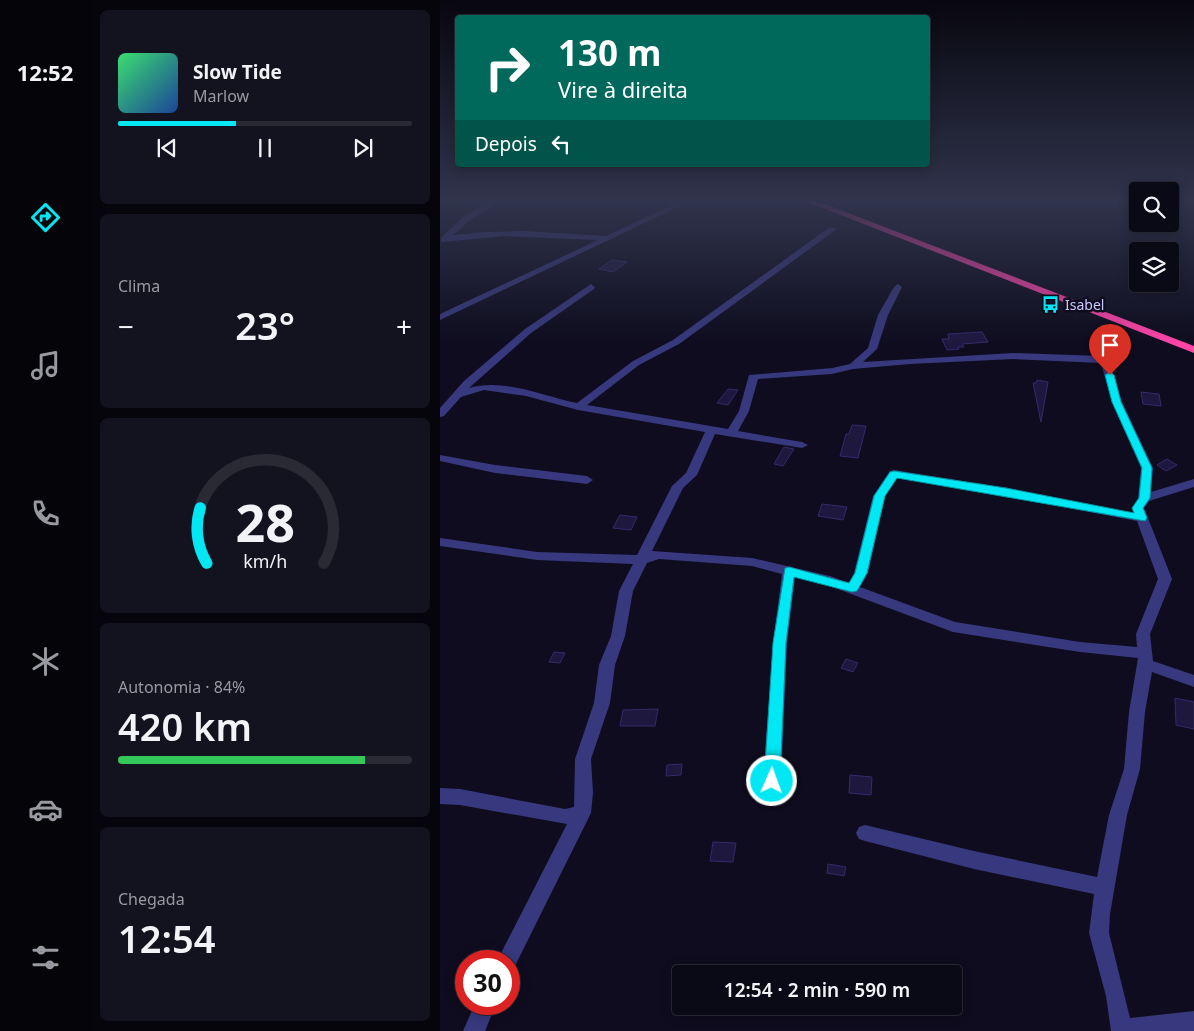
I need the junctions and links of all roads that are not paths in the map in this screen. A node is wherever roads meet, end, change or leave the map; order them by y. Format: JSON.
{"nodes":[{"id":1,"x":584,"y":249,"type":"edge"},
{"id":2,"x":805,"y":249,"type":"edge"},
{"id":3,"x":933,"y":249,"type":"edge"},
{"id":4,"x":591,"y":287,"type":"dead end"},
{"id":5,"x":898,"y":287,"type":"dead end"},
{"id":6,"x":440,"y":317,"type":"edge"},
{"id":7,"x":1194,"y":350,"type":"edge"},
{"id":8,"x":853,"y":366,"type":"junction"},
{"id":9,"x":470,"y":381,"type":"junction"},
{"id":10,"x":484,"y":387,"type":"junction"},
{"id":11,"x":459,"y":394,"type":"junction"},
{"id":12,"x":578,"y":406,"type":"junction"},
{"id":13,"x":440,"y":414,"type":"edge"},
{"id":14,"x":710,"y":431,"type":"junction"},
{"id":15,"x":731,"y":433,"type":"junction"},
{"id":16,"x":802,"y":445,"type":"dead end"},
{"id":17,"x":440,"y":458,"type":"edge"},
{"id":18,"x":587,"y":480,"type":"dead end"},
{"id":19,"x":1194,"y":483,"type":"edge"},
{"id":20,"x":1144,"y":498,"type":"junction"},
{"id":21,"x":1141,"y":518,"type":"junction"},
{"id":22,"x":440,"y":542,"type":"edge"},
{"id":23,"x":641,"y":560,"type":"junction"},
{"id":24,"x":789,"y":571,"type":"junction"},
{"id":25,"x":852,"y":588,"type":"junction"},
{"id":26,"x":1146,"y":658,"type":"junction"},
{"id":27,"x":1194,"y":681,"type":"edge"},
{"id":28,"x":772,"y":781,"type":"dead end"},
{"id":29,"x":440,"y":796,"type":"edge"},
{"id":30,"x":582,"y":814,"type":"junction"},
{"id":31,"x":865,"y":833,"type":"dead end"},
{"id":32,"x":1105,"y":887,"type":"junction"},
{"id":33,"x":513,"y":950,"type":"edge"},
{"id":34,"x":481,"y":1015,"type":"edge"},
{"id":35,"x":1194,"y":1022,"type":"edge"},
{"id":36,"x":1122,"y":1030,"type":"edge"},
{"id":37,"x":474,"y":1031,"type":"edge"}],
"edges":[{"from":1,"to":6,"type":"street"},
{"from":2,"to":12,"type":"street"},
{"from":3,"to":7,"type":"highway"},
{"from":4,"to":9,"type":"street"},
{"from":5,"to":8,"type":"street"},
{"from":8,"to":15,"type":"street"},
{"from":8,"to":20,"type":"street"},
{"from":9,"to":10,"type":"street"},
{"from":9,"to":11,"type":"street"},
{"from":10,"to":11,"type":"street"},
{"from":10,"to":12,"type":"street"},
{"from":11,"to":13,"type":"street"},
{"from":12,"to":14,"type":"street"},
{"from":14,"to":15,"type":"street"},
{"from":14,"to":23,"type":"street"},
{"from":15,"to":16,"type":"street"},
{"from":17,"to":18,"type":"street"},
{"from":19,"to":20,"type":"street"},
{"from":20,"to":21,"type":"street"},
{"from":21,"to":25,"type":"street"},
{"from":21,"to":26,"type":"street"},
{"from":22,"to":23,"type":"street"},
{"from":23,"to":24,"type":"street"},
{"from":23,"to":30,"type":"street"},
{"from":24,"to":25,"type":"street"},
{"from":24,"to":28,"type":"street"},
{"from":25,"to":26,"type":"street"},
{"from":26,"to":27,"type":"street"},
{"from":26,"to":32,"type":"street"},
{"from":29,"to":30,"type":"street"},
{"from":30,"to":33,"type":"street"},
{"from":31,"to":32,"type":"street"},
{"from":32,"to":36,"type":"street"},
{"from":34,"to":37,"type":"street"},
{"from":35,"to":36,"type":"street"}]}
